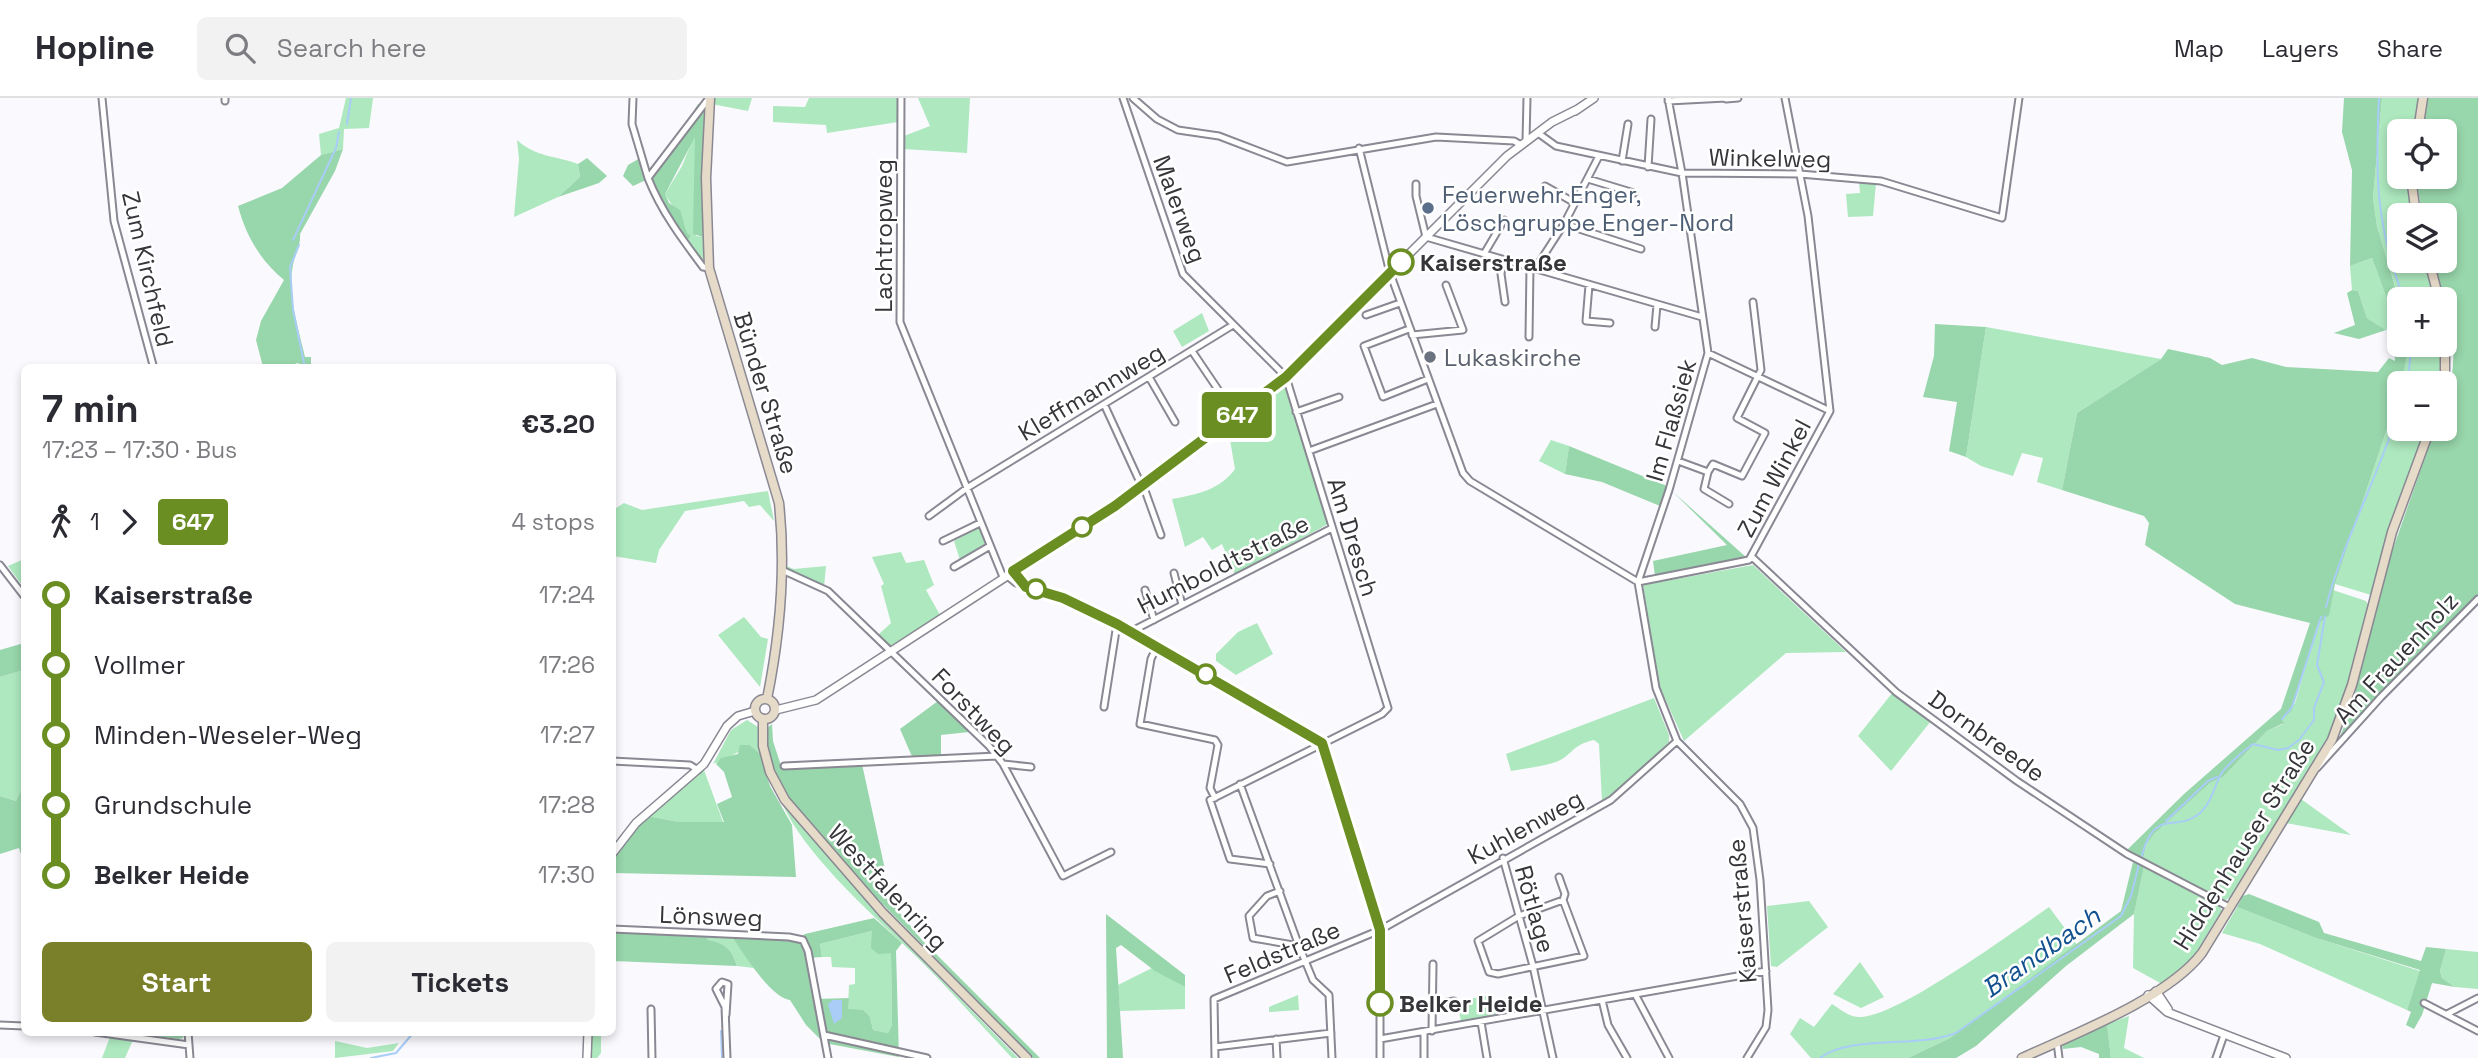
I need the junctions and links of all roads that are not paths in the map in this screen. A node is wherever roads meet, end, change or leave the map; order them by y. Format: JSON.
{"nodes":[{"id":1,"x":102,"y":98,"type":"edge"},
{"id":2,"x":633,"y":98,"type":"edge"},
{"id":3,"x":709,"y":98,"type":"edge"},
{"id":4,"x":901,"y":98,"type":"edge"},
{"id":5,"x":1123,"y":98,"type":"edge"},
{"id":6,"x":1133,"y":98,"type":"edge"},
{"id":7,"x":1527,"y":98,"type":"edge"},
{"id":8,"x":1594,"y":98,"type":"edge"},
{"id":9,"x":1738,"y":98,"type":"edge"},
{"id":10,"x":1785,"y":98,"type":"edge"},
{"id":11,"x":2019,"y":98,"type":"edge"},
{"id":12,"x":2423,"y":98,"type":"edge"},
{"id":13,"x":1668,"y":99,"type":"edge"},
{"id":14,"x":1727,"y":99,"type":"edge"},
{"id":15,"x":1651,"y":118,"type":"dead end"},
{"id":16,"x":2420,"y":119,"type":"edge"},
{"id":17,"x":1628,"y":124,"type":"dead end"},
{"id":18,"x":1539,"y":133,"type":"junction"},
{"id":19,"x":1524,"y":143,"type":"junction"},
{"id":20,"x":1359,"y":149,"type":"junction"},
{"id":21,"x":1599,"y":156,"type":"junction"},
{"id":22,"x":1622,"y":161,"type":"junction"},
{"id":23,"x":1648,"y":167,"type":"junction"},
{"id":24,"x":1682,"y":173,"type":"junction"},
{"id":25,"x":1800,"y":174,"type":"junction"},
{"id":26,"x":648,"y":178,"type":"junction"},
{"id":27,"x":1588,"y":179,"type":"junction"},
{"id":28,"x":1416,"y":184,"type":"dead end"},
{"id":29,"x":1545,"y":186,"type":"dead end"},
{"id":30,"x":1634,"y":193,"type":"dead end"},
{"id":31,"x":1575,"y":203,"type":"junction"},
{"id":32,"x":1504,"y":220,"type":"dead end"},
{"id":33,"x":1563,"y":224,"type":"junction"},
{"id":34,"x":1426,"y":237,"type":"junction"},
{"id":35,"x":1641,"y":249,"type":"dead end"},
{"id":36,"x":1484,"y":254,"type":"junction"},
{"id":37,"x":1503,"y":260,"type":"junction"},
{"id":38,"x":709,"y":268,"type":"junction"},
{"id":39,"x":1532,"y":268,"type":"junction"},
{"id":40,"x":1390,"y":273,"type":"junction"},
{"id":41,"x":1447,"y":285,"type":"dead end"},
{"id":42,"x":1589,"y":285,"type":"junction"},
{"id":43,"x":1505,"y":302,"type":"dead end"},
{"id":44,"x":1753,"y":302,"type":"dead end"},
{"id":45,"x":1400,"y":303,"type":"junction"},
{"id":46,"x":1657,"y":305,"type":"junction"},
{"id":47,"x":1366,"y":314,"type":"dead end"},
{"id":48,"x":1702,"y":317,"type":"junction"},
{"id":49,"x":1610,"y":323,"type":"dead end"},
{"id":50,"x":1233,"y":325,"type":"junction"},
{"id":51,"x":1654,"y":327,"type":"dead end"},
{"id":52,"x":1411,"y":332,"type":"junction"},
{"id":53,"x":1529,"y":337,"type":"dead end"},
{"id":54,"x":1192,"y":351,"type":"junction"},
{"id":55,"x":1708,"y":353,"type":"junction"},
{"id":56,"x":153,"y":364,"type":"edge"},
{"id":57,"x":1149,"y":377,"type":"junction"},
{"id":58,"x":1286,"y":377,"type":"junction"},
{"id":59,"x":1759,"y":377,"type":"junction"},
{"id":60,"x":1428,"y":379,"type":"junction"},
{"id":61,"x":1219,"y":391,"type":"dead end"},
{"id":62,"x":1339,"y":397,"type":"dead end"},
{"id":63,"x":1104,"y":404,"type":"junction"},
{"id":64,"x":1437,"y":404,"type":"junction"},
{"id":65,"x":1830,"y":411,"type":"junction"},
{"id":66,"x":1296,"y":412,"type":"junction"},
{"id":67,"x":1175,"y":422,"type":"dead end"},
{"id":68,"x":2426,"y":441,"type":"edge"},
{"id":69,"x":1308,"y":451,"type":"junction"},
{"id":70,"x":1678,"y":461,"type":"junction"},
{"id":71,"x":1708,"y":472,"type":"junction"},
{"id":72,"x":1138,"y":478,"type":"dead end"},
{"id":73,"x":1143,"y":485,"type":"junction"},
{"id":74,"x":967,"y":488,"type":"junction"},
{"id":75,"x":1730,"y":504,"type":"dead end"},
{"id":76,"x":929,"y":516,"type":"dead end"},
{"id":77,"x":980,"y":523,"type":"junction"},
{"id":78,"x":1332,"y":528,"type":"junction"},
{"id":79,"x":1161,"y":535,"type":"dead end"},
{"id":80,"x":943,"y":541,"type":"dead end"},
{"id":81,"x":990,"y":546,"type":"junction"},
{"id":82,"x":1752,"y":557,"type":"junction"},
{"id":83,"x":0,"y":565,"type":"edge"},
{"id":84,"x":954,"y":567,"type":"dead end"},
{"id":85,"x":782,"y":570,"type":"junction"},
{"id":86,"x":1174,"y":573,"type":"dead end"},
{"id":87,"x":1008,"y":574,"type":"junction"},
{"id":88,"x":1638,"y":582,"type":"junction"},
{"id":89,"x":1145,"y":590,"type":"dead end"},
{"id":90,"x":21,"y":592,"type":"edge"},
{"id":91,"x":2477,"y":599,"type":"edge"},
{"id":92,"x":1182,"y":605,"type":"junction"},
{"id":93,"x":1154,"y":620,"type":"junction"},
{"id":94,"x":1117,"y":624,"type":"junction"},
{"id":95,"x":1130,"y":632,"type":"junction"},
{"id":96,"x":1157,"y":646,"type":"junction"},
{"id":97,"x":890,"y":651,"type":"junction"},
{"id":98,"x":767,"y":699,"type":"junction"},
{"id":99,"x":1104,"y":708,"type":"dead end"},
{"id":100,"x":776,"y":710,"type":"junction"},
{"id":101,"x":755,"y":711,"type":"junction"},
{"id":102,"x":763,"y":719,"type":"junction"},
{"id":103,"x":1677,"y":741,"type":"junction"},
{"id":104,"x":1322,"y":743,"type":"junction"},
{"id":105,"x":997,"y":756,"type":"junction"},
{"id":106,"x":616,"y":761,"type":"edge"},
{"id":107,"x":1003,"y":764,"type":"junction"},
{"id":108,"x":785,"y":766,"type":"dead end"},
{"id":109,"x":1031,"y":767,"type":"dead end"},
{"id":110,"x":698,"y":770,"type":"junction"},
{"id":111,"x":2312,"y":772,"type":"junction"},
{"id":112,"x":1240,"y":784,"type":"junction"},
{"id":113,"x":1213,"y":799,"type":"junction"},
{"id":114,"x":616,"y":849,"type":"edge"},
{"id":115,"x":1111,"y":852,"type":"dead end"},
{"id":116,"x":1503,"y":858,"type":"junction"},
{"id":117,"x":1270,"y":864,"type":"junction"},
{"id":118,"x":1559,"y":877,"type":"dead end"},
{"id":119,"x":1280,"y":891,"type":"junction"},
{"id":120,"x":1563,"y":900,"type":"junction"},
{"id":121,"x":2229,"y":907,"type":"junction"},
{"id":122,"x":1520,"y":916,"type":"junction"},
{"id":123,"x":616,"y":929,"type":"edge"},
{"id":124,"x":1380,"y":930,"type":"junction"},
{"id":125,"x":1299,"y":946,"type":"junction"},
{"id":126,"x":1306,"y":961,"type":"junction"},
{"id":127,"x":1433,"y":964,"type":"dead end"},
{"id":128,"x":1534,"y":966,"type":"junction"},
{"id":129,"x":1766,"y":971,"type":"junction"},
{"id":130,"x":2152,"y":993,"type":"junction"},
{"id":131,"x":1635,"y":994,"type":"junction"},
{"id":132,"x":2478,"y":998,"type":"edge"},
{"id":133,"x":1602,"y":1000,"type":"junction"},
{"id":134,"x":1454,"y":1001,"type":"dead end"},
{"id":135,"x":2424,"y":1003,"type":"dead end"},
{"id":136,"x":1431,"y":1006,"type":"junction"},
{"id":137,"x":651,"y":1009,"type":"dead end"},
{"id":138,"x":1542,"y":1011,"type":"junction"},
{"id":139,"x":2447,"y":1014,"type":"junction"},
{"id":140,"x":726,"y":1015,"type":"junction"},
{"id":141,"x":1481,"y":1022,"type":"junction"},
{"id":142,"x":0,"y":1025,"type":"edge"},
{"id":143,"x":21,"y":1026,"type":"edge"},
{"id":144,"x":1432,"y":1031,"type":"junction"},
{"id":145,"x":2478,"y":1031,"type":"edge"},
{"id":146,"x":1424,"y":1032,"type":"junction"},
{"id":147,"x":1331,"y":1033,"type":"junction"},
{"id":148,"x":824,"y":1035,"type":"junction"},
{"id":149,"x":2224,"y":1035,"type":"junction"},
{"id":150,"x":124,"y":1036,"type":"edge"},
{"id":151,"x":188,"y":1036,"type":"edge"},
{"id":152,"x":588,"y":1036,"type":"edge"},
{"id":153,"x":1276,"y":1039,"type":"junction"},
{"id":154,"x":1380,"y":1039,"type":"junction"},
{"id":155,"x":2057,"y":1042,"type":"junction"},
{"id":156,"x":189,"y":1045,"type":"junction"},
{"id":157,"x":1215,"y":1047,"type":"junction"},
{"id":158,"x":190,"y":1058,"type":"edge"},
{"id":159,"x":587,"y":1058,"type":"edge"},
{"id":160,"x":652,"y":1058,"type":"edge"},
{"id":161,"x":727,"y":1058,"type":"edge"},
{"id":162,"x":828,"y":1058,"type":"edge"},
{"id":163,"x":927,"y":1058,"type":"edge"},
{"id":164,"x":1027,"y":1058,"type":"edge"},
{"id":165,"x":1215,"y":1058,"type":"edge"},
{"id":166,"x":1277,"y":1058,"type":"edge"},
{"id":167,"x":1332,"y":1058,"type":"edge"},
{"id":168,"x":1381,"y":1058,"type":"edge"},
{"id":169,"x":1424,"y":1058,"type":"edge"},
{"id":170,"x":1487,"y":1058,"type":"edge"},
{"id":171,"x":1553,"y":1058,"type":"edge"},
{"id":172,"x":1628,"y":1058,"type":"edge"},
{"id":173,"x":1669,"y":1058,"type":"edge"},
{"id":174,"x":1747,"y":1058,"type":"edge"},
{"id":175,"x":2022,"y":1058,"type":"edge"},
{"id":176,"x":2059,"y":1058,"type":"edge"},
{"id":177,"x":2216,"y":1058,"type":"edge"},
{"id":178,"x":2286,"y":1058,"type":"edge"}],
"edges":[{"from":1,"to":56,"type":"street","name":"Zum Kirchfeld"},
{"from":2,"to":26,"type":"street"},
{"from":3,"to":26,"type":"street"},
{"from":3,"to":38,"type":"main road","name":"Bünder Straße"},
{"from":4,"to":74,"type":"street","name":"Lachtropweg"},
{"from":5,"to":50,"type":"street","name":"Malerweg"},
{"from":6,"to":20,"type":"street"},
{"from":7,"to":19,"type":"street"},
{"from":8,"to":18,"type":"street"},
{"from":9,"to":14,"type":"street"},
{"from":10,"to":25,"type":"street","name":"Zum Winkel"},
{"from":11,"to":25,"type":"street","name":"Winkelweg"},
{"from":12,"to":16,"type":"main road"},
{"from":13,"to":14,"type":"street"},
{"from":13,"to":24,"type":"street","name":"Im Flaßsiek"},
{"from":15,"to":23,"type":"street"},
{"from":17,"to":22,"type":"street"},
{"from":18,"to":19,"type":"street"},
{"from":18,"to":21,"type":"street","name":"Winkelweg"},
{"from":19,"to":20,"type":"street"},
{"from":19,"to":34,"type":"street"},
{"from":20,"to":40,"type":"street"},
{"from":21,"to":22,"type":"street","name":"Winkelweg"},
{"from":21,"to":27,"type":"street"},
{"from":22,"to":23,"type":"street","name":"Winkelweg"},
{"from":23,"to":24,"type":"street","name":"Winkelweg"},
{"from":24,"to":25,"type":"street","name":"Winkelweg"},
{"from":24,"to":48,"type":"street","name":"Im Flaßsiek"},
{"from":25,"to":65,"type":"street","name":"Zum Winkel"},
{"from":26,"to":38,"type":"street"},
{"from":27,"to":30,"type":"street"},
{"from":27,"to":31,"type":"street"},
{"from":28,"to":34,"type":"street"},
{"from":29,"to":31,"type":"street"},
{"from":31,"to":33,"type":"street"},
{"from":32,"to":36,"type":"street"},
{"from":33,"to":35,"type":"street"},
{"from":33,"to":39,"type":"street"},
{"from":34,"to":36,"type":"street"},
{"from":34,"to":40,"type":"street"},
{"from":36,"to":37,"type":"street"},
{"from":37,"to":39,"type":"street"},
{"from":37,"to":43,"type":"street"},
{"from":38,"to":85,"type":"main road","name":"Bünder Straße"},
{"from":39,"to":42,"type":"street"},
{"from":39,"to":53,"type":"street"},
{"from":40,"to":45,"type":"street"},
{"from":40,"to":58,"type":"street"},
{"from":41,"to":52,"type":"street"},
{"from":42,"to":46,"type":"street"},
{"from":42,"to":49,"type":"street"},
{"from":44,"to":59,"type":"street"},
{"from":45,"to":47,"type":"street"},
{"from":45,"to":52,"type":"street"},
{"from":46,"to":48,"type":"street"},
{"from":46,"to":51,"type":"street"},
{"from":48,"to":55,"type":"street","name":"Im Flaßsiek"},
{"from":50,"to":54,"type":"street","name":"Kleffmannweg"},
{"from":50,"to":58,"type":"street","name":"Malerweg"},
{"from":52,"to":60,"type":"street"},
{"from":52,"to":60,"type":"street"},
{"from":54,"to":57,"type":"street","name":"Kleffmannweg"},
{"from":54,"to":61,"type":"street"},
{"from":55,"to":59,"type":"street"},
{"from":55,"to":70,"type":"street","name":"Im Flaßsiek"},
{"from":57,"to":63,"type":"street","name":"Kleffmannweg"},
{"from":57,"to":67,"type":"street"},
{"from":58,"to":66,"type":"street","name":"Am Dresch"},
{"from":58,"to":73,"type":"street"},
{"from":59,"to":65,"type":"street"},
{"from":59,"to":71,"type":"street"},
{"from":60,"to":64,"type":"street"},
{"from":62,"to":66,"type":"street"},
{"from":63,"to":72,"type":"street"},
{"from":63,"to":74,"type":"street","name":"Kleffmannweg"},
{"from":64,"to":69,"type":"street"},
{"from":64,"to":88,"type":"street"},
{"from":65,"to":82,"type":"street","name":"Zum Winkel"},
{"from":66,"to":69,"type":"street","name":"Am Dresch"},
{"from":68,"to":111,"type":"main road","name":"Hiddenhauser Straße"},
{"from":69,"to":78,"type":"street","name":"Am Dresch"},
{"from":70,"to":71,"type":"street"},
{"from":70,"to":88,"type":"street","name":"Im Flaßsiek"},
{"from":71,"to":75,"type":"street"},
{"from":73,"to":79,"type":"street"},
{"from":73,"to":87,"type":"street"},
{"from":74,"to":76,"type":"street"},
{"from":74,"to":77,"type":"street","name":"Lachtropweg"},
{"from":77,"to":80,"type":"street"},
{"from":77,"to":81,"type":"street","name":"Lachtropweg"},
{"from":78,"to":92,"type":"street","name":"Humboldtstraße"},
{"from":78,"to":104,"type":"street","name":"Am Dresch"},
{"from":81,"to":84,"type":"street"},
{"from":81,"to":87,"type":"street","name":"Lachtropweg"},
{"from":82,"to":88,"type":"street","name":"Zum Winkel"},
{"from":82,"to":121,"type":"street","name":"Dornbreede"},
{"from":83,"to":90,"type":"street"},
{"from":85,"to":97,"type":"street","name":"Forstweg"},
{"from":85,"to":98,"type":"main road","name":"Bünder Straße"},
{"from":86,"to":92,"type":"street"},
{"from":87,"to":94,"type":"street","name":"Lachtropweg"},
{"from":87,"to":97,"type":"street"},
{"from":88,"to":103,"type":"street","name":"Kaiserstraße"},
{"from":89,"to":93,"type":"street"},
{"from":91,"to":111,"type":"street","name":"Am Frauenholz"},
{"from":92,"to":93,"type":"street","name":"Humboldtstraße"},
{"from":93,"to":95,"type":"street","name":"Humboldtstraße"},
{"from":94,"to":95,"type":"street"},
{"from":94,"to":99,"type":"street"},
{"from":95,"to":96,"type":"street"},
{"from":96,"to":104,"type":"street"},
{"from":96,"to":113,"type":"street"},
{"from":97,"to":100,"type":"street"},
{"from":97,"to":105,"type":"street","name":"Forstweg"},
{"from":98,"to":100,"type":"main road"},
{"from":98,"to":101,"type":"main road"},
{"from":100,"to":102,"type":"main road"},
{"from":101,"to":102,"type":"main road"},
{"from":101,"to":110,"type":"street"},
{"from":102,"to":164,"type":"main road","name":"Westfalenring"},
{"from":103,"to":116,"type":"street","name":"Kuhlenweg"},
{"from":103,"to":129,"type":"street","name":"Kaiserstraße"},
{"from":104,"to":112,"type":"street"},
{"from":104,"to":124,"type":"street"},
{"from":105,"to":107,"type":"street","name":"Forstweg"},
{"from":105,"to":108,"type":"street"},
{"from":106,"to":110,"type":"street"},
{"from":107,"to":109,"type":"street"},
{"from":107,"to":115,"type":"street","name":"Forstweg"},
{"from":110,"to":114,"type":"street"},
{"from":111,"to":121,"type":"main road","name":"Hiddenhauser Straße"},
{"from":112,"to":113,"type":"street"},
{"from":112,"to":117,"type":"street"},
{"from":113,"to":117,"type":"street"},
{"from":116,"to":122,"type":"street","name":"Rötlage"},
{"from":116,"to":124,"type":"street","name":"Kuhlenweg"},
{"from":117,"to":119,"type":"street"},
{"from":118,"to":120,"type":"street"},
{"from":119,"to":125,"type":"street"},
{"from":119,"to":125,"type":"street"},
{"from":120,"to":122,"type":"street"},
{"from":120,"to":128,"type":"street"},
{"from":121,"to":130,"type":"main road","name":"Hiddenhauser Straße"},
{"from":122,"to":128,"type":"street","name":"Rötlage"},
{"from":122,"to":128,"type":"street"},
{"from":123,"to":148,"type":"street","name":"Lönsweg"},
{"from":124,"to":126,"type":"street","name":"Feldstraße"},
{"from":124,"to":154,"type":"street"},
{"from":125,"to":126,"type":"street"},
{"from":126,"to":147,"type":"street"},
{"from":126,"to":157,"type":"street","name":"Feldstraße"},
{"from":127,"to":136,"type":"street"},
{"from":128,"to":138,"type":"street","name":"Rötlage"},
{"from":129,"to":131,"type":"street"},
{"from":129,"to":174,"type":"street","name":"Kaiserstraße"},
{"from":130,"to":149,"type":"street"},
{"from":130,"to":155,"type":"main road","name":"Hiddenhauser Straße"},
{"from":131,"to":133,"type":"street"},
{"from":131,"to":173,"type":"street"},
{"from":132,"to":139,"type":"street"},
{"from":133,"to":138,"type":"street"},
{"from":133,"to":172,"type":"street"},
{"from":134,"to":136,"type":"street"},
{"from":135,"to":139,"type":"street"},
{"from":136,"to":144,"type":"street"},
{"from":137,"to":160,"type":"street"},
{"from":138,"to":141,"type":"street"},
{"from":138,"to":171,"type":"street","name":"Rötlage"},
{"from":139,"to":145,"type":"street"},
{"from":140,"to":140,"type":"street"},
{"from":140,"to":161,"type":"street"},
{"from":141,"to":144,"type":"street"},
{"from":141,"to":170,"type":"street"},
{"from":142,"to":143,"type":"street"},
{"from":144,"to":146,"type":"street"},
{"from":146,"to":154,"type":"street"},
{"from":146,"to":169,"type":"street"},
{"from":147,"to":153,"type":"street"},
{"from":147,"to":167,"type":"street"},
{"from":148,"to":162,"type":"street"},
{"from":148,"to":163,"type":"street"},
{"from":149,"to":177,"type":"street"},
{"from":149,"to":178,"type":"street"},
{"from":150,"to":156,"type":"street"},
{"from":151,"to":156,"type":"street"},
{"from":152,"to":159,"type":"street"},
{"from":153,"to":157,"type":"street"},
{"from":153,"to":166,"type":"street"},
{"from":154,"to":168,"type":"street"},
{"from":155,"to":175,"type":"main road","name":"Hiddenhauser Straße"},
{"from":155,"to":176,"type":"street"},
{"from":156,"to":158,"type":"street"},
{"from":157,"to":165,"type":"street","name":"Feldstraße"}]}
